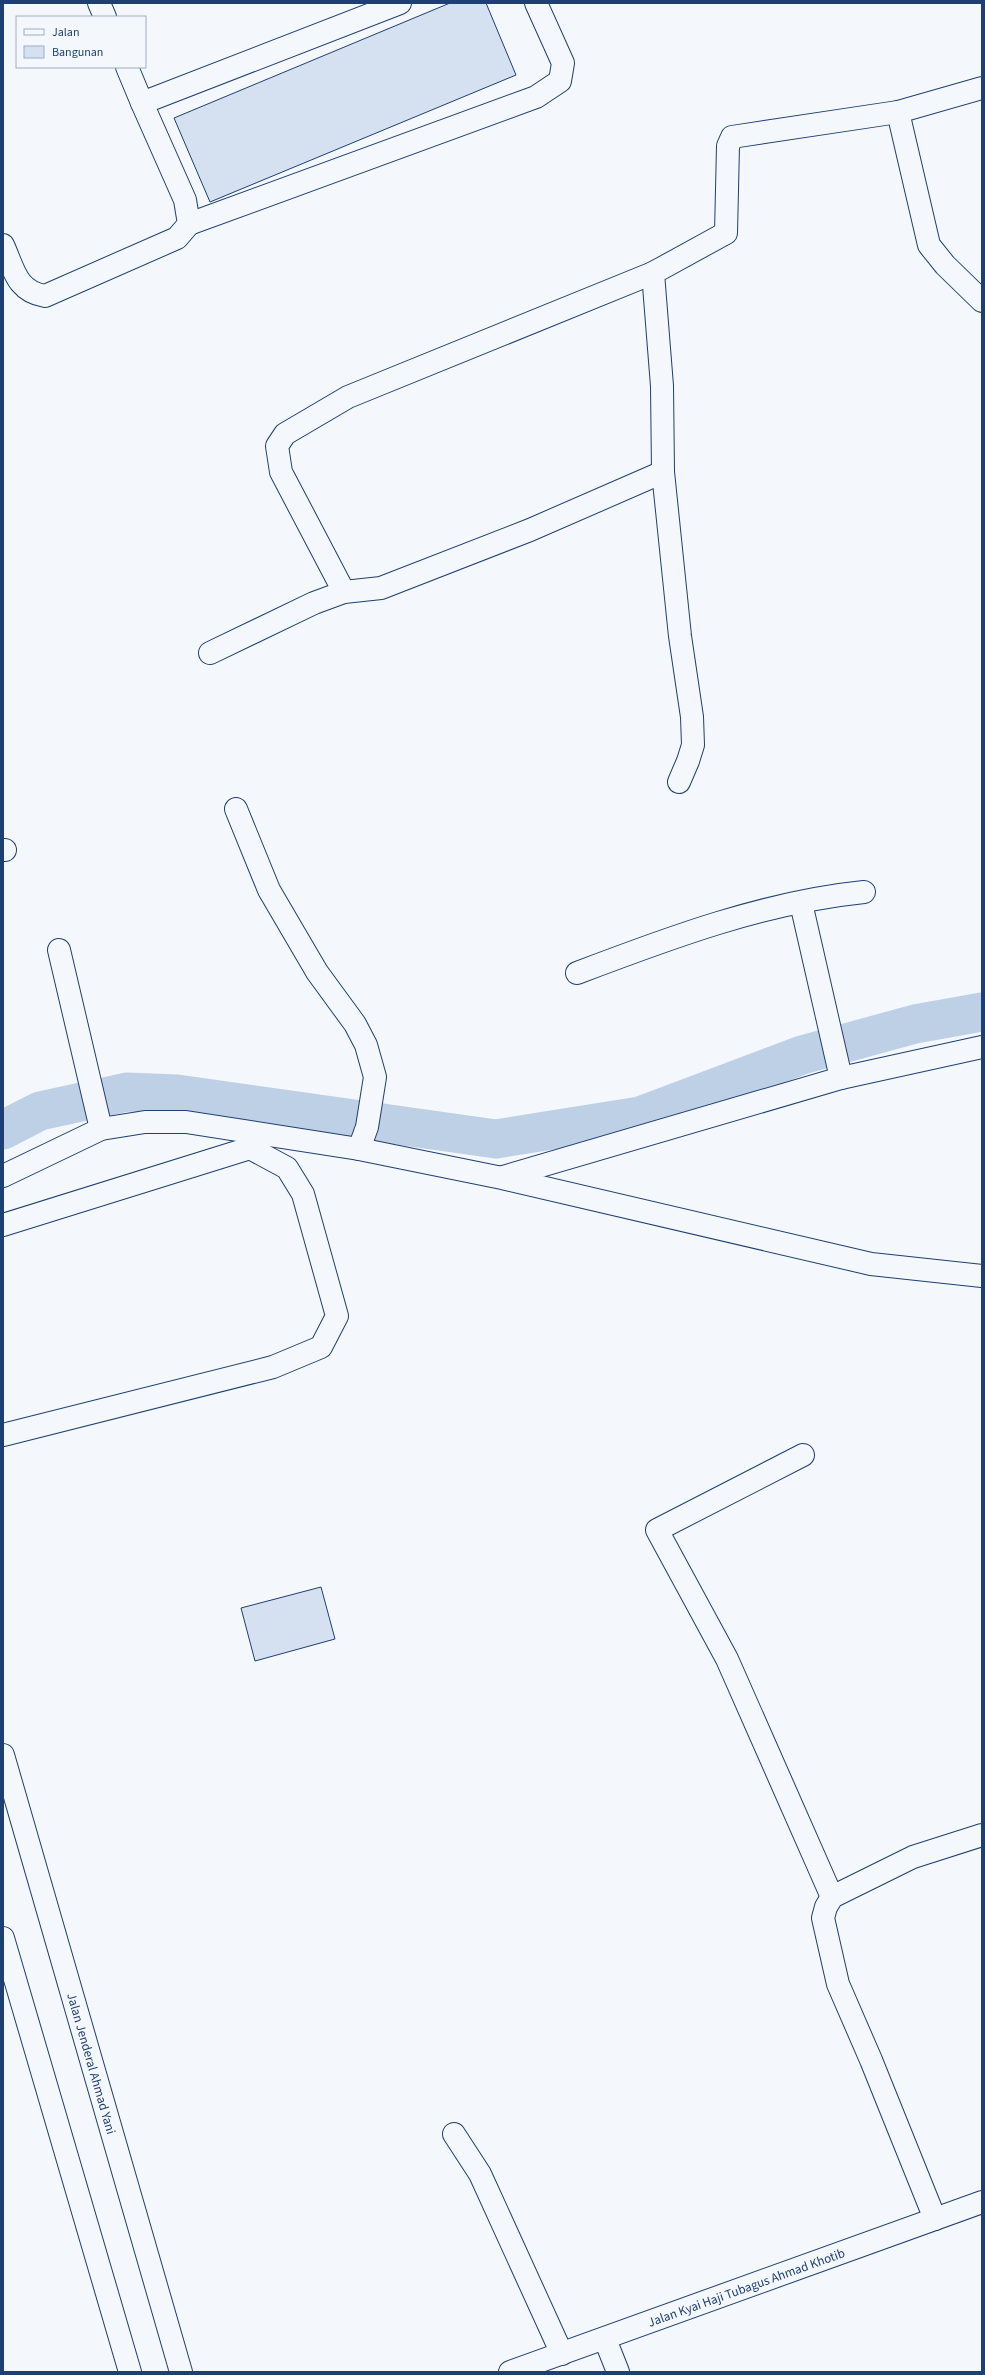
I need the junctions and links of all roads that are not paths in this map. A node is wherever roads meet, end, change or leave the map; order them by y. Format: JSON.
{"nodes":[{"id":1,"x":99,"y":3,"type":"edge"},
{"id":2,"x":400,"y":3,"type":"edge"},
{"id":3,"x":536,"y":3,"type":"edge"},
{"id":4,"x":105,"y":16,"type":"edge"},
{"id":5,"x":126,"y":68,"type":"edge"},
{"id":6,"x":982,"y":88,"type":"edge"},
{"id":7,"x":142,"y":103,"type":"junction"},
{"id":8,"x":898,"y":112,"type":"junction"},
{"id":9,"x":189,"y":224,"type":"junction"},
{"id":10,"x":3,"y":245,"type":"edge"},
{"id":11,"x":653,"y":273,"type":"junction"},
{"id":12,"x":982,"y":301,"type":"edge"},
{"id":13,"x":663,"y":472,"type":"junction"},
{"id":14,"x":344,"y":592,"type":"junction"},
{"id":15,"x":210,"y":653,"type":"dead end"},
{"id":16,"x":679,"y":782,"type":"dead end"},
{"id":17,"x":236,"y":809,"type":"dead end"},
{"id":18,"x":864,"y":892,"type":"dead end"},
{"id":19,"x":801,"y":903,"type":"junction"},
{"id":20,"x":58,"y":950,"type":"dead end"},
{"id":21,"x":577,"y":973,"type":"dead end"},
{"id":22,"x":982,"y":1047,"type":"edge"},
{"id":23,"x":836,"y":1058,"type":"junction"},
{"id":24,"x":99,"y":1121,"type":"junction"},
{"id":25,"x":359,"y":1149,"type":"junction"},
{"id":26,"x":3,"y":1176,"type":"edge"},
{"id":27,"x":502,"y":1178,"type":"junction"},
{"id":28,"x":3,"y":1225,"type":"edge"},
{"id":29,"x":982,"y":1276,"type":"edge"},
{"id":30,"x":3,"y":1435,"type":"edge"},
{"id":31,"x":803,"y":1455,"type":"dead end"},
{"id":32,"x":3,"y":1755,"type":"edge"},
{"id":33,"x":982,"y":1835,"type":"edge"},
{"id":34,"x":832,"y":1897,"type":"junction"},
{"id":35,"x":3,"y":1938,"type":"edge"},
{"id":36,"x":454,"y":2134,"type":"dead end"},
{"id":37,"x":982,"y":2202,"type":"edge"},
{"id":38,"x":936,"y":2219,"type":"junction"},
{"id":39,"x":605,"y":2339,"type":"junction"},
{"id":40,"x":562,"y":2354,"type":"junction"},
{"id":41,"x":130,"y":2372,"type":"edge"},
{"id":42,"x":181,"y":2372,"type":"edge"},
{"id":43,"x":510,"y":2372,"type":"edge"},
{"id":44,"x":618,"y":2372,"type":"edge"}],
"edges":[{"from":1,"to":4,"type":"street"},
{"from":2,"to":7,"type":"street"},
{"from":3,"to":9,"type":"street"},
{"from":5,"to":7,"type":"street"},
{"from":6,"to":8,"type":"street"},
{"from":7,"to":9,"type":"street"},
{"from":8,"to":11,"type":"street"},
{"from":8,"to":12,"type":"street"},
{"from":9,"to":10,"type":"street"},
{"from":11,"to":13,"type":"street"},
{"from":11,"to":14,"type":"street"},
{"from":13,"to":14,"type":"street"},
{"from":13,"to":16,"type":"street"},
{"from":14,"to":15,"type":"street"},
{"from":17,"to":25,"type":"street"},
{"from":18,"to":19,"type":"street"},
{"from":19,"to":21,"type":"street"},
{"from":19,"to":23,"type":"street"},
{"from":20,"to":24,"type":"street"},
{"from":22,"to":23,"type":"street"},
{"from":23,"to":27,"type":"street"},
{"from":24,"to":25,"type":"street"},
{"from":24,"to":26,"type":"street"},
{"from":25,"to":27,"type":"street"},
{"from":27,"to":29,"type":"street"},
{"from":28,"to":30,"type":"street"},
{"from":31,"to":34,"type":"street"},
{"from":32,"to":42,"type":"street","name":"Jalan Jenderal Ahmad Yani"},
{"from":33,"to":34,"type":"street"},
{"from":34,"to":38,"type":"street"},
{"from":35,"to":41,"type":"street"},
{"from":36,"to":40,"type":"street"},
{"from":37,"to":38,"type":"street","name":"Jalan Kyai Haji Tubagus Ahmad Khotib"},
{"from":38,"to":39,"type":"street","name":"Jalan Kyai Haji Tubagus Ahmad Khotib"},
{"from":39,"to":40,"type":"street","name":"Jalan Kyai Haji Tubagus Ahmad Khotib"},
{"from":39,"to":44,"type":"street"},
{"from":40,"to":43,"type":"street","name":"Jalan Kyai Haji Tubagus Ahmad Khotib"}]}
